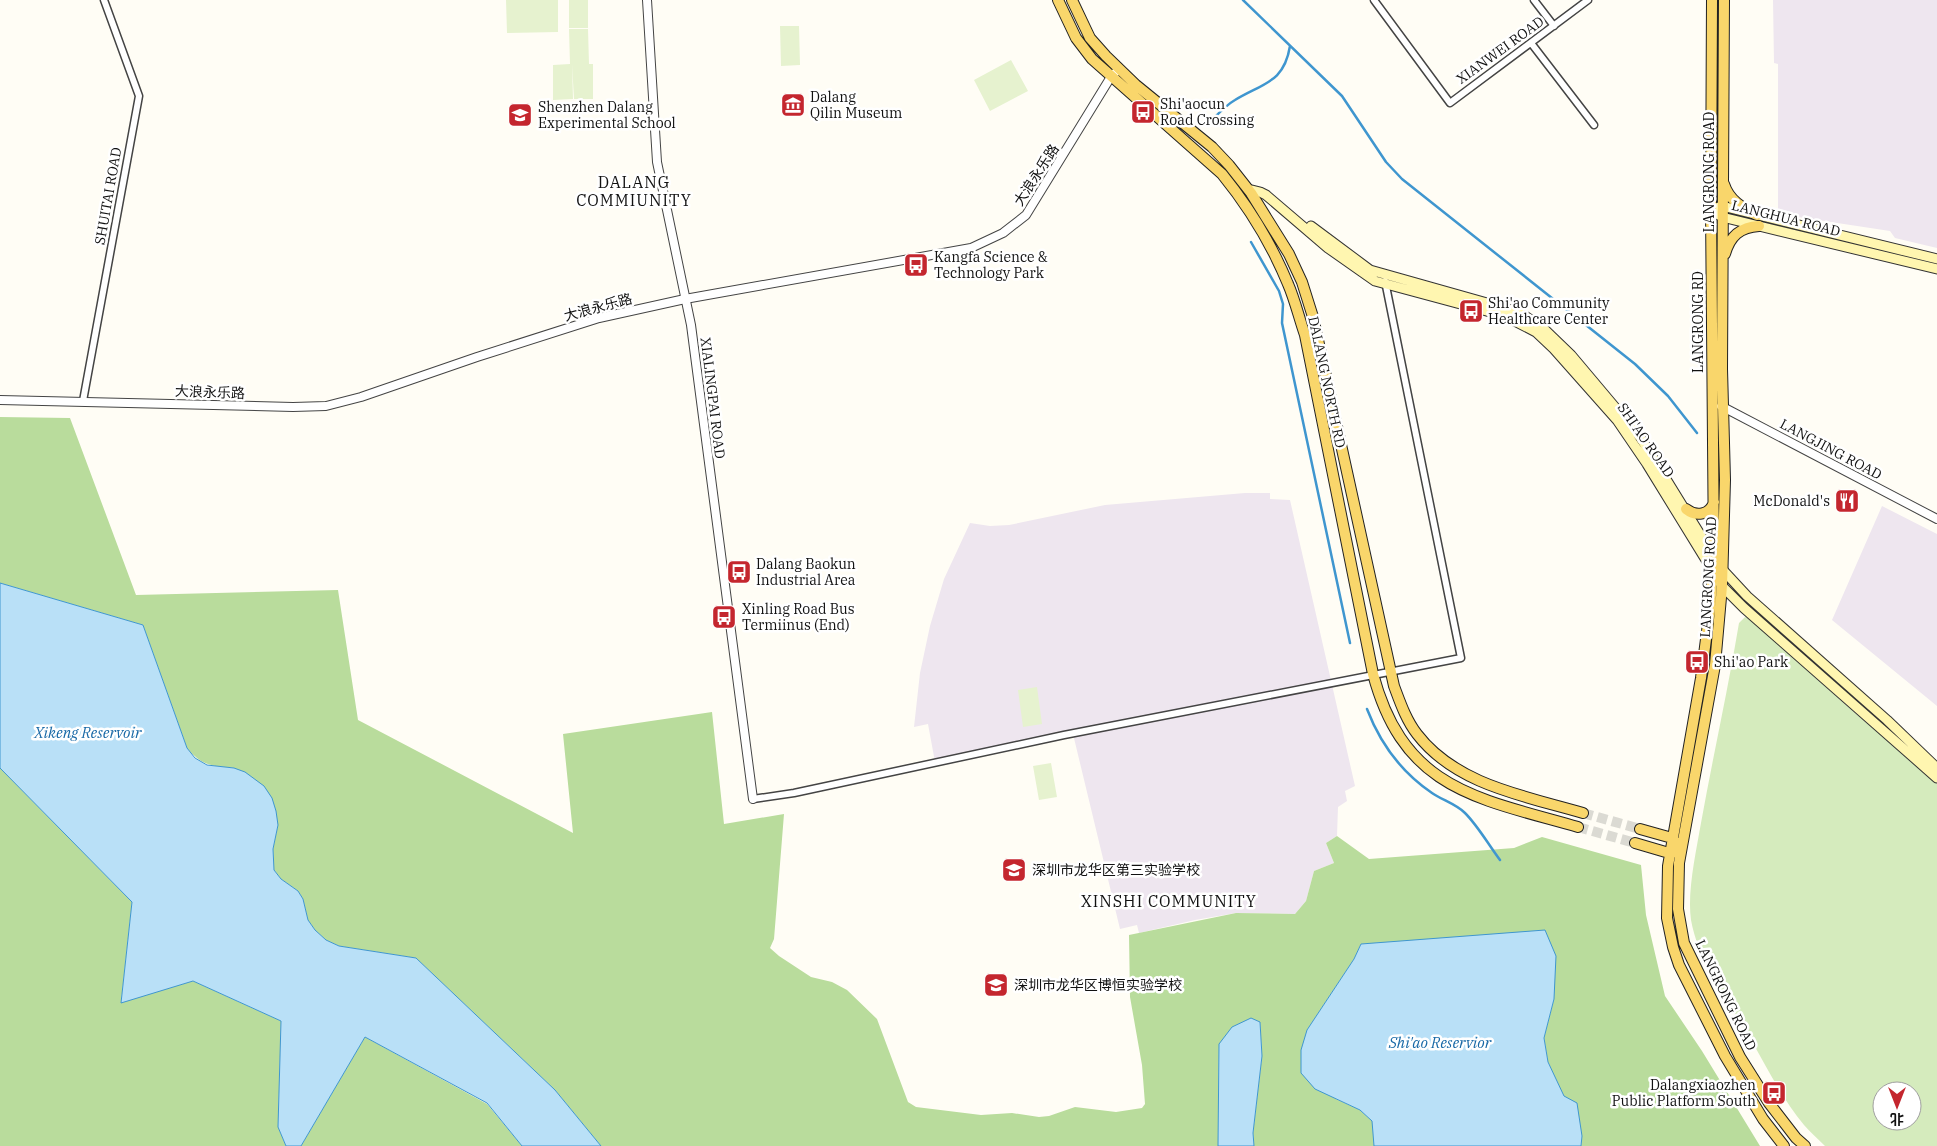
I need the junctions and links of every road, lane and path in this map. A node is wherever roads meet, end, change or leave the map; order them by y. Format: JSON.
{"nodes":[{"id":1,"x":104,"y":0,"type":"edge"},
{"id":2,"x":647,"y":0,"type":"edge"},
{"id":3,"x":1058,"y":0,"type":"edge"},
{"id":4,"x":1072,"y":0,"type":"edge"},
{"id":5,"x":1374,"y":0,"type":"edge"},
{"id":6,"x":1534,"y":0,"type":"edge"},
{"id":7,"x":1588,"y":0,"type":"edge"},
{"id":8,"x":1712,"y":0,"type":"edge"},
{"id":9,"x":1724,"y":0,"type":"edge"},
{"id":10,"x":1554,"y":26,"type":"junction"},
{"id":11,"x":1531,"y":43,"type":"junction"},
{"id":12,"x":1116,"y":72,"type":"junction"},
{"id":13,"x":1594,"y":125,"type":"dead end"},
{"id":14,"x":1722,"y":180,"type":"junction"},
{"id":15,"x":1251,"y":193,"type":"junction"},
{"id":16,"x":1711,"y":210,"type":"junction"},
{"id":17,"x":1722,"y":212,"type":"junction"},
{"id":18,"x":1757,"y":215,"type":"junction"},
{"id":19,"x":1759,"y":226,"type":"junction"},
{"id":20,"x":1937,"y":258,"type":"edge"},
{"id":21,"x":1722,"y":262,"type":"junction"},
{"id":22,"x":1937,"y":269,"type":"edge"},
{"id":23,"x":1385,"y":280,"type":"junction"},
{"id":24,"x":686,"y":299,"type":"junction"},
{"id":25,"x":0,"y":400,"type":"edge"},
{"id":26,"x":83,"y":401,"type":"junction"},
{"id":27,"x":1712,"y":402,"type":"junction"},
{"id":28,"x":1722,"y":406,"type":"junction"},
{"id":29,"x":1713,"y":433,"type":"joint"},
{"id":30,"x":1714,"y":502,"type":"junction"},
{"id":31,"x":1686,"y":509,"type":"junction"},
{"id":32,"x":1937,"y":518,"type":"edge"},
{"id":33,"x":1714,"y":557,"type":"junction"},
{"id":34,"x":1718,"y":572,"type":"junction"},
{"id":35,"x":1722,"y":586,"type":"junction"},
{"id":36,"x":1390,"y":670,"type":"junction"},
{"id":37,"x":1373,"y":674,"type":"junction"},
{"id":38,"x":1937,"y":768,"type":"edge"},
{"id":39,"x":1937,"y":778,"type":"edge"},
{"id":40,"x":753,"y":800,"type":"joint"},
{"id":41,"x":1583,"y":813,"type":"tunnel mouth"},
{"id":42,"x":1578,"y":827,"type":"tunnel mouth"},
{"id":43,"x":1640,"y":829,"type":"tunnel mouth"},
{"id":44,"x":1672,"y":838,"type":"junction"},
{"id":45,"x":1635,"y":843,"type":"tunnel mouth"},
{"id":46,"x":1682,"y":851,"type":"junction"},
{"id":47,"x":1669,"y":853,"type":"junction"},
{"id":48,"x":1782,"y":1146,"type":"edge"},
{"id":49,"x":1805,"y":1146,"type":"edge"}],
"edges":[{"from":1,"to":26,"type":"street","name":"SHUITAI ROAD"},
{"from":2,"to":24,"type":"street","name":"XIALINGPAI ROAD"},
{"from":3,"to":12,"type":"main road","name":"DALANG NORTH RD"},
{"from":4,"to":12,"type":"main road","name":"DALANG NORTH RD"},
{"from":5,"to":11,"type":"street","name":"XIANWEI ROAD"},
{"from":6,"to":10,"type":"street"},
{"from":7,"to":10,"type":"street","name":"XIANWEI ROAD"},
{"from":8,"to":16,"type":"main road","name":"LANGRONG ROAD"},
{"from":9,"to":14,"type":"main road","name":"LANGRONG ROAD"},
{"from":10,"to":11,"type":"street","name":"XIANWEI ROAD"},
{"from":11,"to":13,"type":"street"},
{"from":12,"to":15,"type":"main road","name":"DALANG NORTH RD"},
{"from":12,"to":24,"type":"street","name":"大浪永乐路"},
{"from":12,"to":37,"type":"main road","name":"DALANG NORTH RD"},
{"from":14,"to":17,"type":"main road","name":"LANGRONG ROAD"},
{"from":14,"to":18,"type":"main road"},
{"from":15,"to":23,"type":"main road","name":"SHI'AO ROAD"},
{"from":15,"to":36,"type":"main road","name":"DALANG NORTH RD"},
{"from":16,"to":17,"type":"main road","name":"LANGHUA ROAD"},
{"from":16,"to":27,"type":"main road","name":"LANGRONG RD"},
{"from":17,"to":18,"type":"main road","name":"LANGHUA ROAD"},
{"from":17,"to":19,"type":"main road","name":"LANGHUA ROAD"},
{"from":17,"to":21,"type":"main road","name":"LANGRONG ROAD"},
{"from":18,"to":20,"type":"main road","name":"LANGHUA ROAD"},
{"from":19,"to":21,"type":"main road"},
{"from":19,"to":22,"type":"main road","name":"LANGHUA ROAD"},
{"from":21,"to":28,"type":"main road","name":"LANGRONG ROAD"},
{"from":23,"to":31,"type":"main road","name":"SHI'AO ROAD"},
{"from":23,"to":34,"type":"main road","name":"SHI'AO ROAD"},
{"from":23,"to":36,"type":"street"},
{"from":24,"to":26,"type":"street","name":"大浪永乐路"},
{"from":24,"to":40,"type":"street","name":"XIALINGPAI ROAD"},
{"from":25,"to":26,"type":"street","name":"大浪永乐路"},
{"from":27,"to":28,"type":"street","name":"LANGJING ROAD"},
{"from":27,"to":29,"type":"main road","name":"LANGRONG RD"},
{"from":28,"to":32,"type":"street","name":"LANGJING ROAD"},
{"from":28,"to":34,"type":"main road","name":"LANGRONG ROAD"},
{"from":29,"to":30,"type":"main road","name":"LANGRONG ROAD"},
{"from":30,"to":31,"type":"main road"},
{"from":30,"to":33,"type":"main road","name":"LANGRONG ROAD"},
{"from":31,"to":33,"type":"main road","name":"SHI'AO ROAD"},
{"from":33,"to":34,"type":"main road","name":"LANGRONG ROAD"},
{"from":34,"to":35,"type":"main road","name":"LANGRONG ROAD"},
{"from":34,"to":38,"type":"main road","name":"SHI'AO ROAD"},
{"from":34,"to":44,"type":"main road","name":"LANGRONG ROAD"},
{"from":35,"to":39,"type":"main road"},
{"from":35,"to":46,"type":"main road","name":"LANGRONG ROAD"},
{"from":36,"to":37,"type":"street"},
{"from":36,"to":41,"type":"main road","name":"DALANG NORTH RD"},
{"from":37,"to":40,"type":"street"},
{"from":37,"to":42,"type":"main road","name":"DALANG NORTH RD"},
{"from":43,"to":44,"type":"main road"},
{"from":44,"to":46,"type":"main road"},
{"from":44,"to":47,"type":"main road","name":"LANGRONG ROAD"},
{"from":45,"to":47,"type":"main road"},
{"from":46,"to":47,"type":"main road"},
{"from":46,"to":49,"type":"main road","name":"LANGRONG ROAD"},
{"from":47,"to":48,"type":"main road","name":"LANGRONG ROAD"}]}
